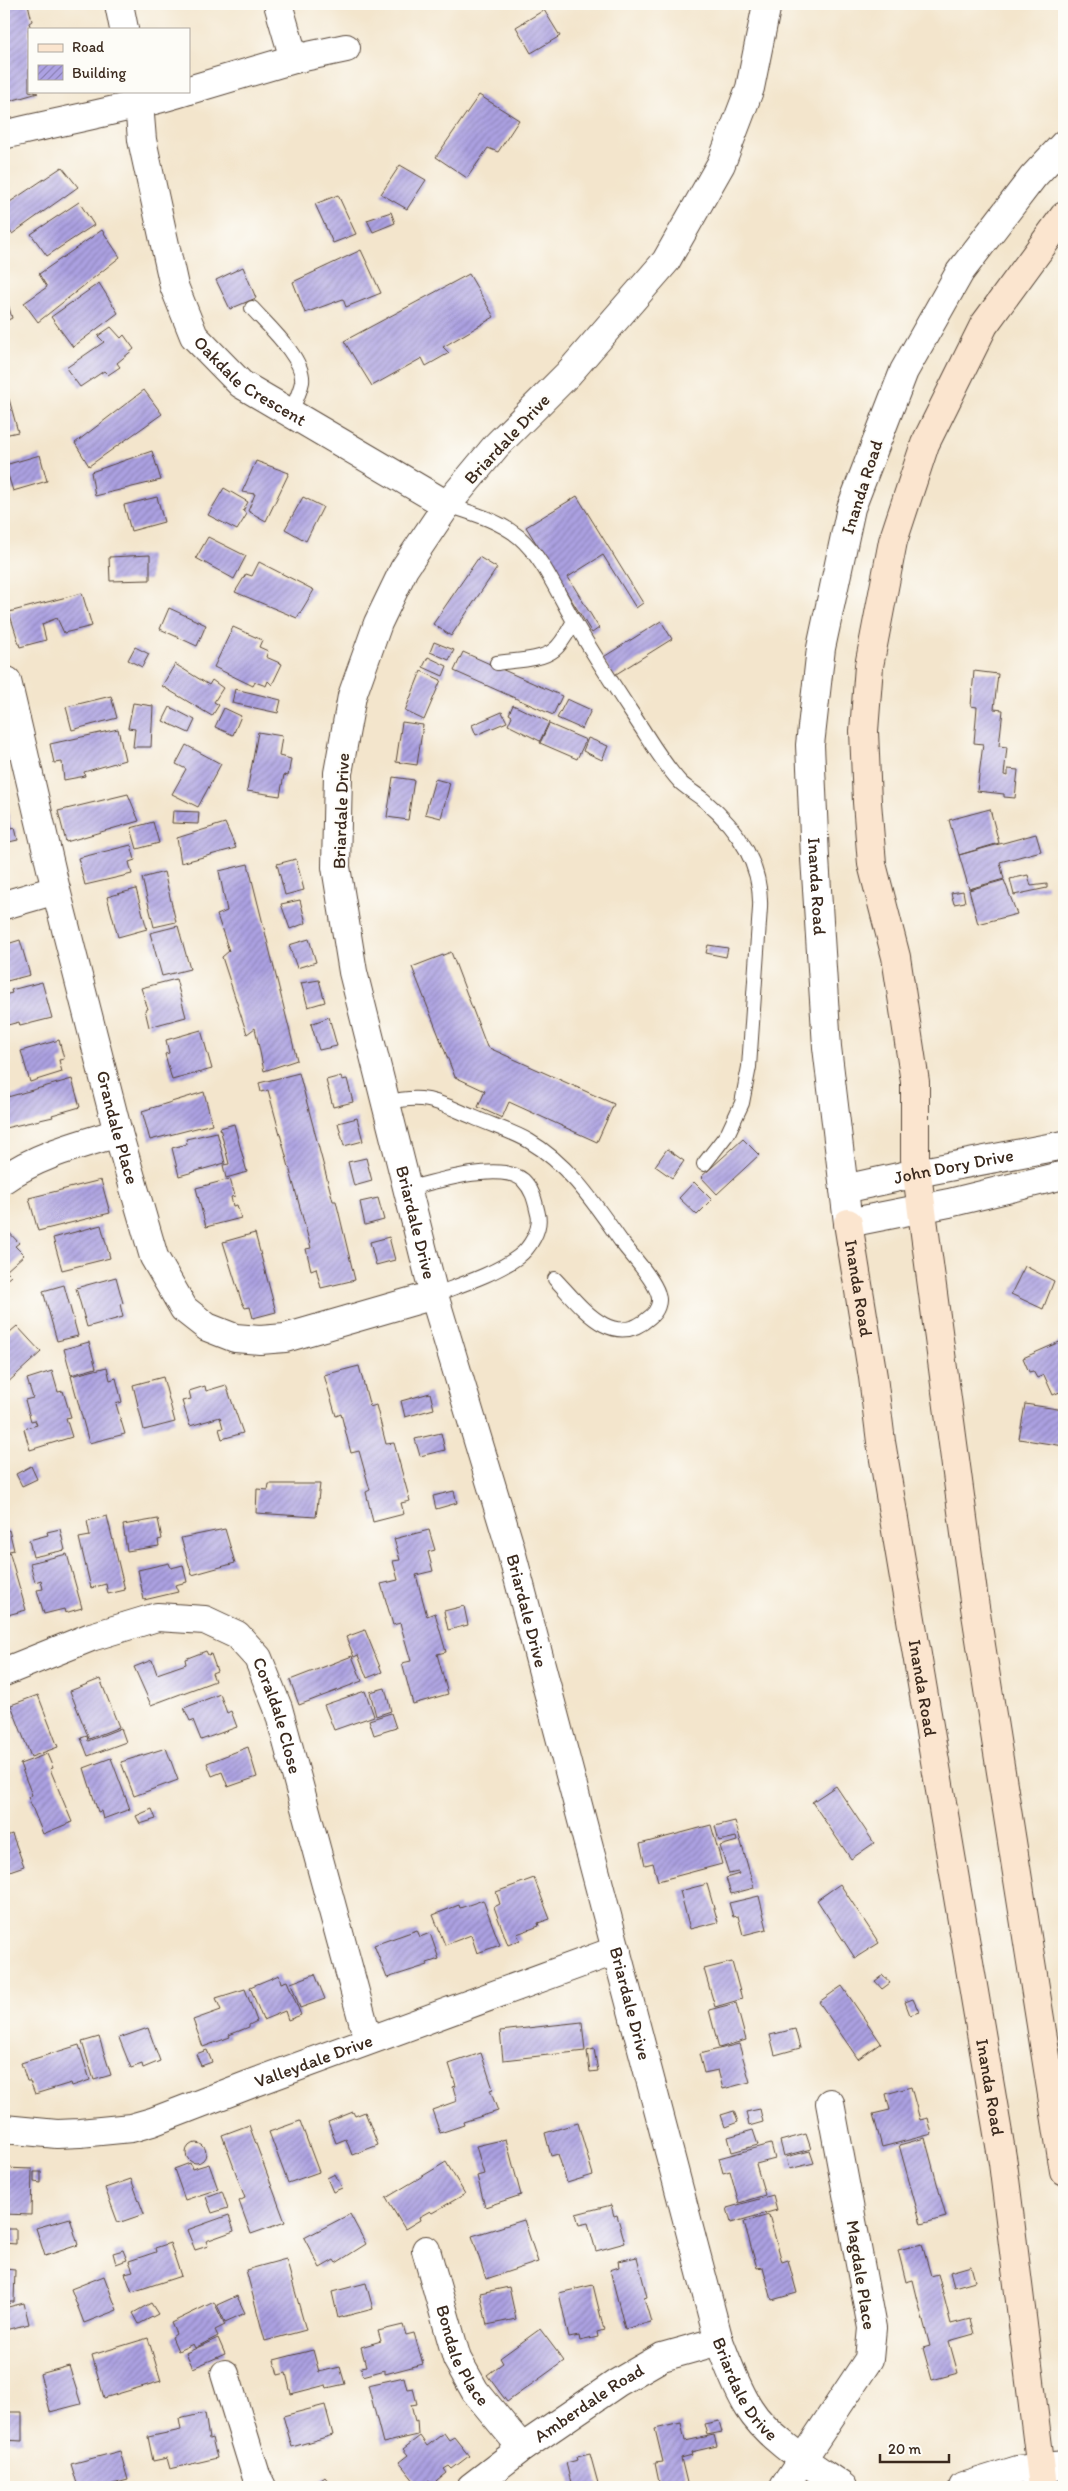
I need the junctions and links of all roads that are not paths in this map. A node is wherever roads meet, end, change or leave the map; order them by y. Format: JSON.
{"nodes":[{"id":1,"x":119,"y":4,"type":"edge"},
{"id":2,"x":278,"y":4,"type":"edge"},
{"id":3,"x":768,"y":4,"type":"edge"},
{"id":4,"x":124,"y":28,"type":"edge"},
{"id":5,"x":346,"y":48,"type":"dead end"},
{"id":6,"x":294,"y":58,"type":"junction"},
{"id":7,"x":190,"y":90,"type":"edge"},
{"id":8,"x":181,"y":92,"type":"edge"},
{"id":9,"x":139,"y":98,"type":"edge"},
{"id":10,"x":4,"y":136,"type":"edge"},
{"id":11,"x":1064,"y":144,"type":"edge"},
{"id":12,"x":1064,"y":216,"type":"edge"},
{"id":13,"x":252,"y":308,"type":"dead end"},
{"id":14,"x":291,"y":412,"type":"junction"},
{"id":15,"x":447,"y":505,"type":"junction"},
{"id":16,"x":574,"y":621,"type":"junction"},
{"id":17,"x":497,"y":663,"type":"dead end"},
{"id":18,"x":7,"y":681,"type":"dead end"},
{"id":19,"x":56,"y":890,"type":"junction"},
{"id":20,"x":4,"y":904,"type":"edge"},
{"id":21,"x":386,"y":1104,"type":"junction"},
{"id":22,"x":118,"y":1133,"type":"junction"},
{"id":23,"x":1064,"y":1146,"type":"edge"},
{"id":24,"x":704,"y":1164,"type":"dead end"},
{"id":25,"x":917,"y":1173,"type":"junction"},
{"id":26,"x":1064,"y":1175,"type":"edge"},
{"id":27,"x":4,"y":1179,"type":"edge"},
{"id":28,"x":407,"y":1189,"type":"junction"},
{"id":29,"x":844,"y":1189,"type":"junction"},
{"id":30,"x":923,"y":1207,"type":"junction"},
{"id":31,"x":848,"y":1223,"type":"junction"},
{"id":32,"x":555,"y":1279,"type":"dead end"},
{"id":33,"x":434,"y":1296,"type":"junction"},
{"id":34,"x":4,"y":1672,"type":"edge"},
{"id":35,"x":617,"y":1950,"type":"junction"},
{"id":36,"x":368,"y":2040,"type":"junction"},
{"id":37,"x":830,"y":2103,"type":"dead end"},
{"id":38,"x":4,"y":2129,"type":"edge"},
{"id":39,"x":1064,"y":2171,"type":"edge"},
{"id":40,"x":426,"y":2250,"type":"dead end"},
{"id":41,"x":719,"y":2341,"type":"junction"},
{"id":42,"x":225,"y":2374,"type":"dead end"},
{"id":43,"x":522,"y":2448,"type":"junction"},
{"id":44,"x":803,"y":2459,"type":"junction"},
{"id":45,"x":1050,"y":2473,"type":"edge"},
{"id":46,"x":262,"y":2487,"type":"edge"},
{"id":47,"x":470,"y":2487,"type":"edge"},
{"id":48,"x":784,"y":2487,"type":"edge"},
{"id":49,"x":843,"y":2487,"type":"edge"},
{"id":50,"x":963,"y":2487,"type":"edge"}],
"edges":[{"from":1,"to":4,"type":"street"},
{"from":2,"to":6,"type":"street"},
{"from":3,"to":15,"type":"street","name":"Briardale Drive"},
{"from":5,"to":6,"type":"street"},
{"from":6,"to":7,"type":"street"},
{"from":8,"to":9,"type":"street"},
{"from":9,"to":10,"type":"street"},
{"from":9,"to":14,"type":"street","name":"Oakdale Crescent"},
{"from":11,"to":29,"type":"street","name":"Inanda Road"},
{"from":12,"to":25,"type":"main road"},
{"from":13,"to":14,"type":"lane"},
{"from":14,"to":15,"type":"street","name":"Oakdale Crescent"},
{"from":15,"to":16,"type":"lane"},
{"from":15,"to":21,"type":"street","name":"Briardale Drive"},
{"from":16,"to":17,"type":"lane"},
{"from":16,"to":24,"type":"lane"},
{"from":18,"to":19,"type":"street","name":"Grandale Place"},
{"from":19,"to":20,"type":"street"},
{"from":19,"to":22,"type":"street","name":"Grandale Place"},
{"from":21,"to":28,"type":"street","name":"Briardale Drive"},
{"from":21,"to":32,"type":"lane"},
{"from":22,"to":27,"type":"street"},
{"from":22,"to":33,"type":"street","name":"Grandale Place"},
{"from":23,"to":25,"type":"street","name":"John Dory Drive"},
{"from":25,"to":29,"type":"street","name":"John Dory Drive"},
{"from":25,"to":30,"type":"main road"},
{"from":26,"to":30,"type":"street","name":"John Dory Drive"},
{"from":28,"to":33,"type":"street","name":"Briardale Drive"},
{"from":28,"to":33,"type":"lane"},
{"from":29,"to":31,"type":"street","name":"Inanda Road"},
{"from":30,"to":31,"type":"street","name":"John Dory Drive"},
{"from":30,"to":39,"type":"main road"},
{"from":31,"to":45,"type":"main road","name":"Inanda Road"},
{"from":33,"to":35,"type":"street","name":"Briardale Drive"},
{"from":34,"to":36,"type":"street","name":"Coraldale Close"},
{"from":35,"to":36,"type":"street","name":"Valleydale Drive"},
{"from":35,"to":41,"type":"street","name":"Briardale Drive"},
{"from":36,"to":38,"type":"street","name":"Valleydale Drive"},
{"from":37,"to":44,"type":"street","name":"Magdale Place"},
{"from":40,"to":43,"type":"street","name":"Bondale Place"},
{"from":41,"to":43,"type":"street","name":"Amberdale Road"},
{"from":41,"to":44,"type":"street","name":"Briardale Drive"},
{"from":42,"to":46,"type":"street"},
{"from":43,"to":47,"type":"street","name":"Amberdale Road"},
{"from":44,"to":48,"type":"street","name":"Magdale Place"},
{"from":44,"to":49,"type":"street","name":"Briardale Drive"},
{"from":45,"to":50,"type":"street"}]}
